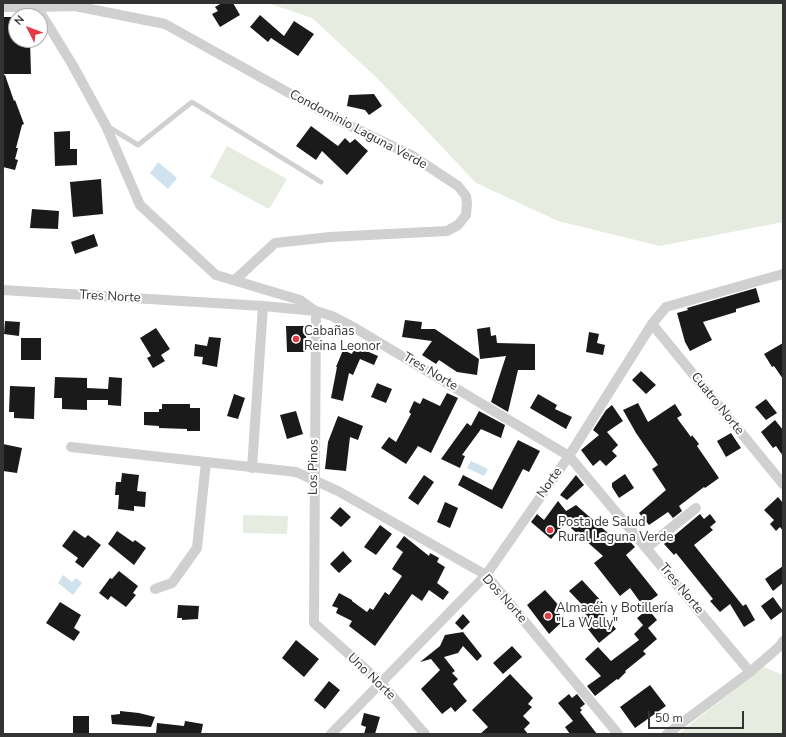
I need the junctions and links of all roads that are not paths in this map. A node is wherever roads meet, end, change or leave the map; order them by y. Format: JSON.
{"nodes":[{"id":1,"x":3,"y":7,"type":"edge"},
{"id":2,"x":37,"y":8,"type":"joint"},
{"id":3,"x":48,"y":26,"type":"edge"},
{"id":4,"x":106,"y":126,"type":"junction"},
{"id":5,"x":321,"y":182,"type":"dead end"},
{"id":6,"x":783,"y":274,"type":"edge"},
{"id":7,"x":236,"y":279,"type":"junction"},
{"id":8,"x":3,"y":290,"type":"edge"},
{"id":9,"x":263,"y":306,"type":"junction"},
{"id":10,"x":316,"y":311,"type":"junction"},
{"id":11,"x":652,"y":324,"type":"junction"},
{"id":12,"x":71,"y":447,"type":"dead end"},
{"id":13,"x":569,"y":456,"type":"junction"},
{"id":14,"x":206,"y":462,"type":"junction"},
{"id":15,"x":252,"y":468,"type":"junction"},
{"id":16,"x":314,"y":482,"type":"junction"},
{"id":17,"x":783,"y":484,"type":"edge"},
{"id":18,"x":696,"y":508,"type":"dead end"},
{"id":19,"x":646,"y":548,"type":"junction"},
{"id":20,"x":486,"y":575,"type":"junction"},
{"id":21,"x":155,"y":589,"type":"dead end"},
{"id":22,"x":314,"y":623,"type":"joint"},
{"id":23,"x":782,"y":647,"type":"edge"},
{"id":24,"x":750,"y":672,"type":"junction"},
{"id":25,"x":380,"y":682,"type":"junction"},
{"id":26,"x":331,"y":734,"type":"edge"},
{"id":27,"x":425,"y":734,"type":"edge"},
{"id":28,"x":618,"y":734,"type":"edge"},
{"id":29,"x":667,"y":734,"type":"edge"}],
"edges":[{"from":1,"to":2,"type":"street","name":"Condominio Laguna Verde"},
{"from":2,"to":7,"type":"street","name":"Condominio Laguna Verde"},
{"from":3,"to":4,"type":"street"},
{"from":4,"to":5,"type":"lane"},
{"from":4,"to":7,"type":"street"},
{"from":6,"to":11,"type":"street","name":"Norte"},
{"from":7,"to":10,"type":"street"},
{"from":8,"to":9,"type":"street","name":"Tres Norte"},
{"from":9,"to":10,"type":"street","name":"Tres Norte"},
{"from":9,"to":15,"type":"street"},
{"from":10,"to":13,"type":"street","name":"Tres Norte"},
{"from":10,"to":16,"type":"street","name":"Los Pinos"},
{"from":11,"to":13,"type":"street","name":"Norte"},
{"from":11,"to":17,"type":"street","name":"Cuatro Norte"},
{"from":12,"to":14,"type":"street","name":"Dos Norte"},
{"from":13,"to":19,"type":"street","name":"Tres Norte"},
{"from":13,"to":20,"type":"street","name":"Norte"},
{"from":14,"to":15,"type":"street","name":"Dos Norte"},
{"from":14,"to":21,"type":"street"},
{"from":15,"to":16,"type":"street","name":"Dos Norte"},
{"from":16,"to":20,"type":"street","name":"Dos Norte"},
{"from":16,"to":22,"type":"street","name":"Los Pinos"},
{"from":18,"to":19,"type":"street"},
{"from":19,"to":24,"type":"street","name":"Tres Norte"},
{"from":20,"to":25,"type":"street","name":"Norte"},
{"from":20,"to":28,"type":"street","name":"Dos Norte"},
{"from":22,"to":25,"type":"street","name":"Uno Norte"},
{"from":23,"to":24,"type":"street"},
{"from":24,"to":29,"type":"street"},
{"from":25,"to":26,"type":"street","name":"Norte"},
{"from":25,"to":27,"type":"street","name":"Uno Norte"}]}
